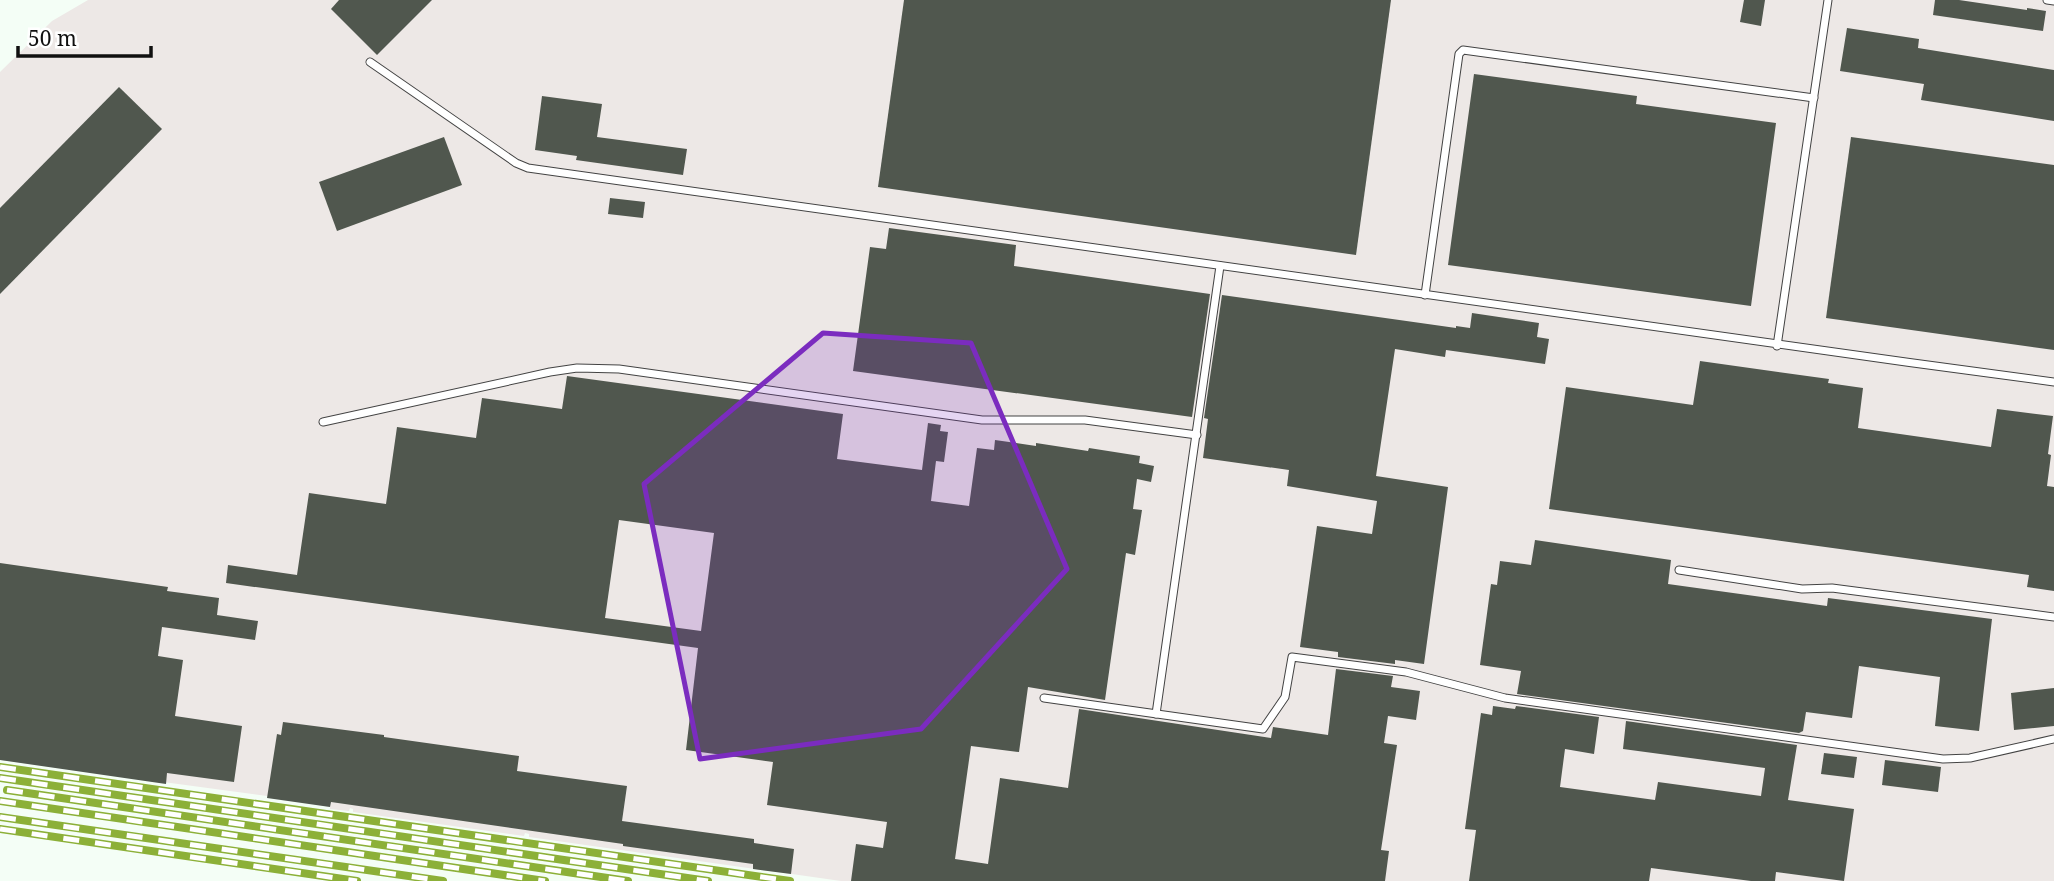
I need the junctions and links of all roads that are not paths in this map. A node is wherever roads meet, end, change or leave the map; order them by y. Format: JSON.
{"nodes":[{"id":1,"x":1828,"y":0,"type":"edge"},
{"id":2,"x":2047,"y":0,"type":"edge"},
{"id":3,"x":2054,"y":1,"type":"edge"},
{"id":4,"x":370,"y":62,"type":"dead end"},
{"id":5,"x":1814,"y":98,"type":"junction"},
{"id":6,"x":1220,"y":266,"type":"junction"},
{"id":7,"x":1425,"y":295,"type":"junction"},
{"id":8,"x":1777,"y":346,"type":"junction"},
{"id":9,"x":2054,"y":382,"type":"edge"},
{"id":10,"x":323,"y":422,"type":"dead end"},
{"id":11,"x":1197,"y":435,"type":"junction"},
{"id":12,"x":1679,"y":570,"type":"dead end"},
{"id":13,"x":2054,"y":617,"type":"edge"},
{"id":14,"x":1044,"y":698,"type":"dead end"},
{"id":15,"x":1156,"y":714,"type":"junction"},
{"id":16,"x":2054,"y":739,"type":"edge"}],
"edges":[{"from":1,"to":5,"type":"lane"},
{"from":2,"to":3,"type":"lane"},
{"from":4,"to":6,"type":"lane"},
{"from":5,"to":7,"type":"lane"},
{"from":5,"to":8,"type":"lane"},
{"from":6,"to":7,"type":"lane"},
{"from":6,"to":11,"type":"lane"},
{"from":7,"to":8,"type":"lane"},
{"from":8,"to":9,"type":"lane"},
{"from":10,"to":11,"type":"lane"},
{"from":11,"to":15,"type":"lane"},
{"from":12,"to":13,"type":"lane"},
{"from":14,"to":15,"type":"lane"},
{"from":15,"to":16,"type":"lane"}]}
